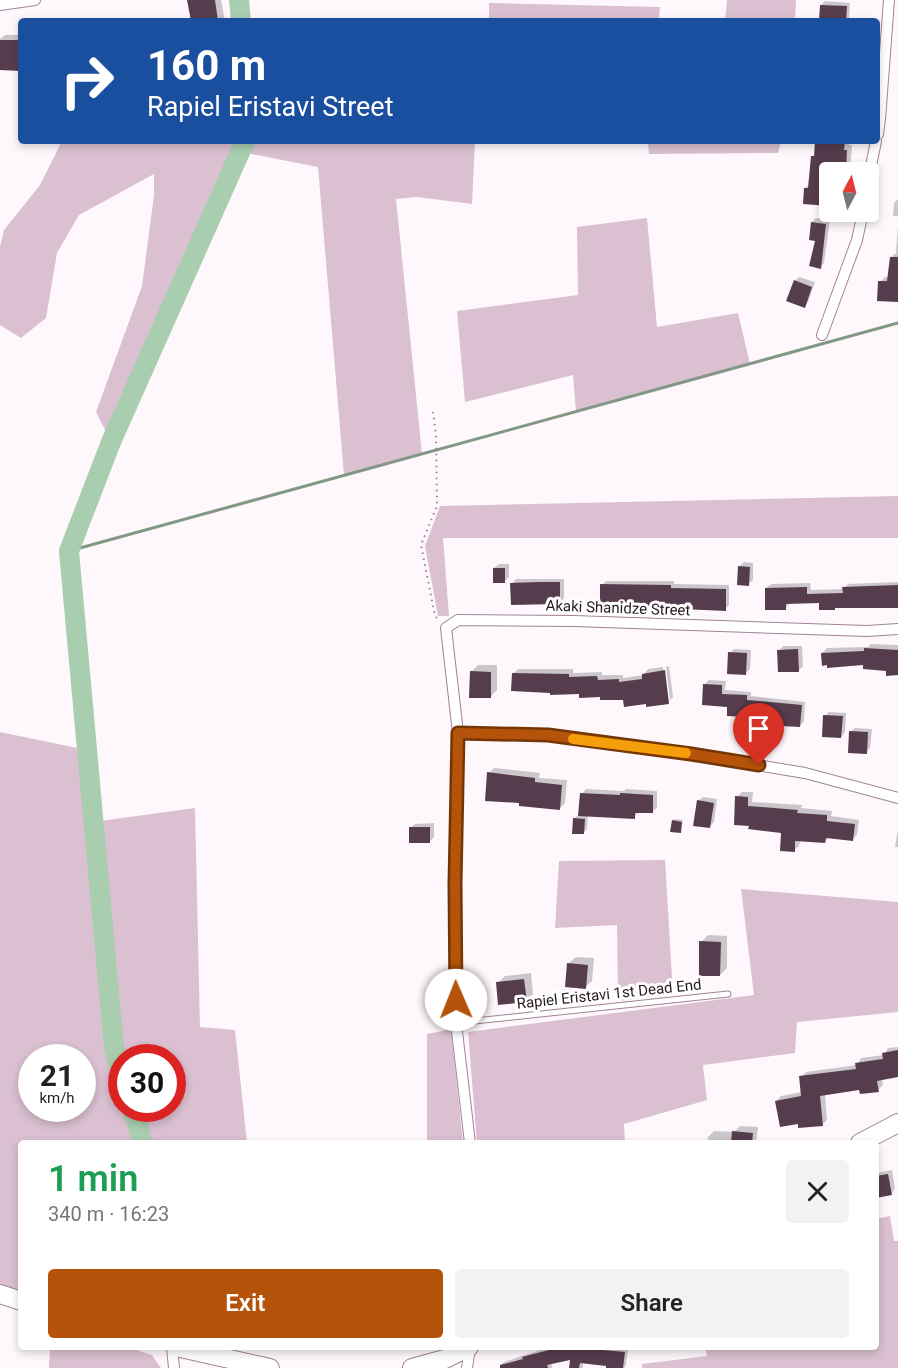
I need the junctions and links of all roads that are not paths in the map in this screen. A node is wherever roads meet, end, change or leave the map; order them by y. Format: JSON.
{"nodes":[{"id":1,"x":36,"y":0,"type":"edge"},
{"id":2,"x":889,"y":0,"type":"edge"},
{"id":3,"x":0,"y":5,"type":"edge"},
{"id":4,"x":882,"y":41,"type":"edge"},
{"id":5,"x":880,"y":88,"type":"edge"},
{"id":6,"x":875,"y":144,"type":"edge"},
{"id":7,"x":872,"y":162,"type":"edge"},
{"id":8,"x":861,"y":222,"type":"edge"},
{"id":9,"x":822,"y":336,"type":"dead end"},
{"id":10,"x":898,"y":628,"type":"edge"},
{"id":11,"x":458,"y":733,"type":"junction"},
{"id":12,"x":898,"y":798,"type":"edge"},
{"id":13,"x":728,"y":994,"type":"dead end"},
{"id":14,"x":456,"y":1023,"type":"junction"},
{"id":15,"x":898,"y":1123,"type":"edge"},
{"id":16,"x":470,"y":1140,"type":"edge"},
{"id":17,"x":866,"y":1140,"type":"edge"},
{"id":18,"x":0,"y":1294,"type":"edge"},
{"id":19,"x":18,"y":1300,"type":"edge"},
{"id":20,"x":174,"y":1350,"type":"edge"},
{"id":21,"x":188,"y":1350,"type":"edge"},
{"id":22,"x":464,"y":1350,"type":"edge"},
{"id":23,"x":470,"y":1350,"type":"edge"},
{"id":24,"x":174,"y":1368,"type":"edge"},
{"id":25,"x":270,"y":1368,"type":"edge"},
{"id":26,"x":412,"y":1368,"type":"edge"},
{"id":27,"x":468,"y":1368,"type":"edge"}],
"edges":[{"from":1,"to":3,"type":"street"},
{"from":2,"to":4,"type":"street"},
{"from":4,"to":5,"type":"street"},
{"from":6,"to":7,"type":"street"},
{"from":8,"to":9,"type":"street"},
{"from":10,"to":11,"type":"street","name":"Akaki Shanidze Street"},
{"from":11,"to":12,"type":"street"},
{"from":11,"to":14,"type":"street"},
{"from":13,"to":14,"type":"lane","name":"Rapiel Eristavi 1st Dead End"},
{"from":14,"to":16,"type":"street"},
{"from":15,"to":17,"type":"highway"},
{"from":18,"to":19,"type":"highway"},
{"from":20,"to":24,"type":"street"},
{"from":21,"to":25,"type":"highway"},
{"from":22,"to":26,"type":"highway"},
{"from":23,"to":27,"type":"street"}]}
